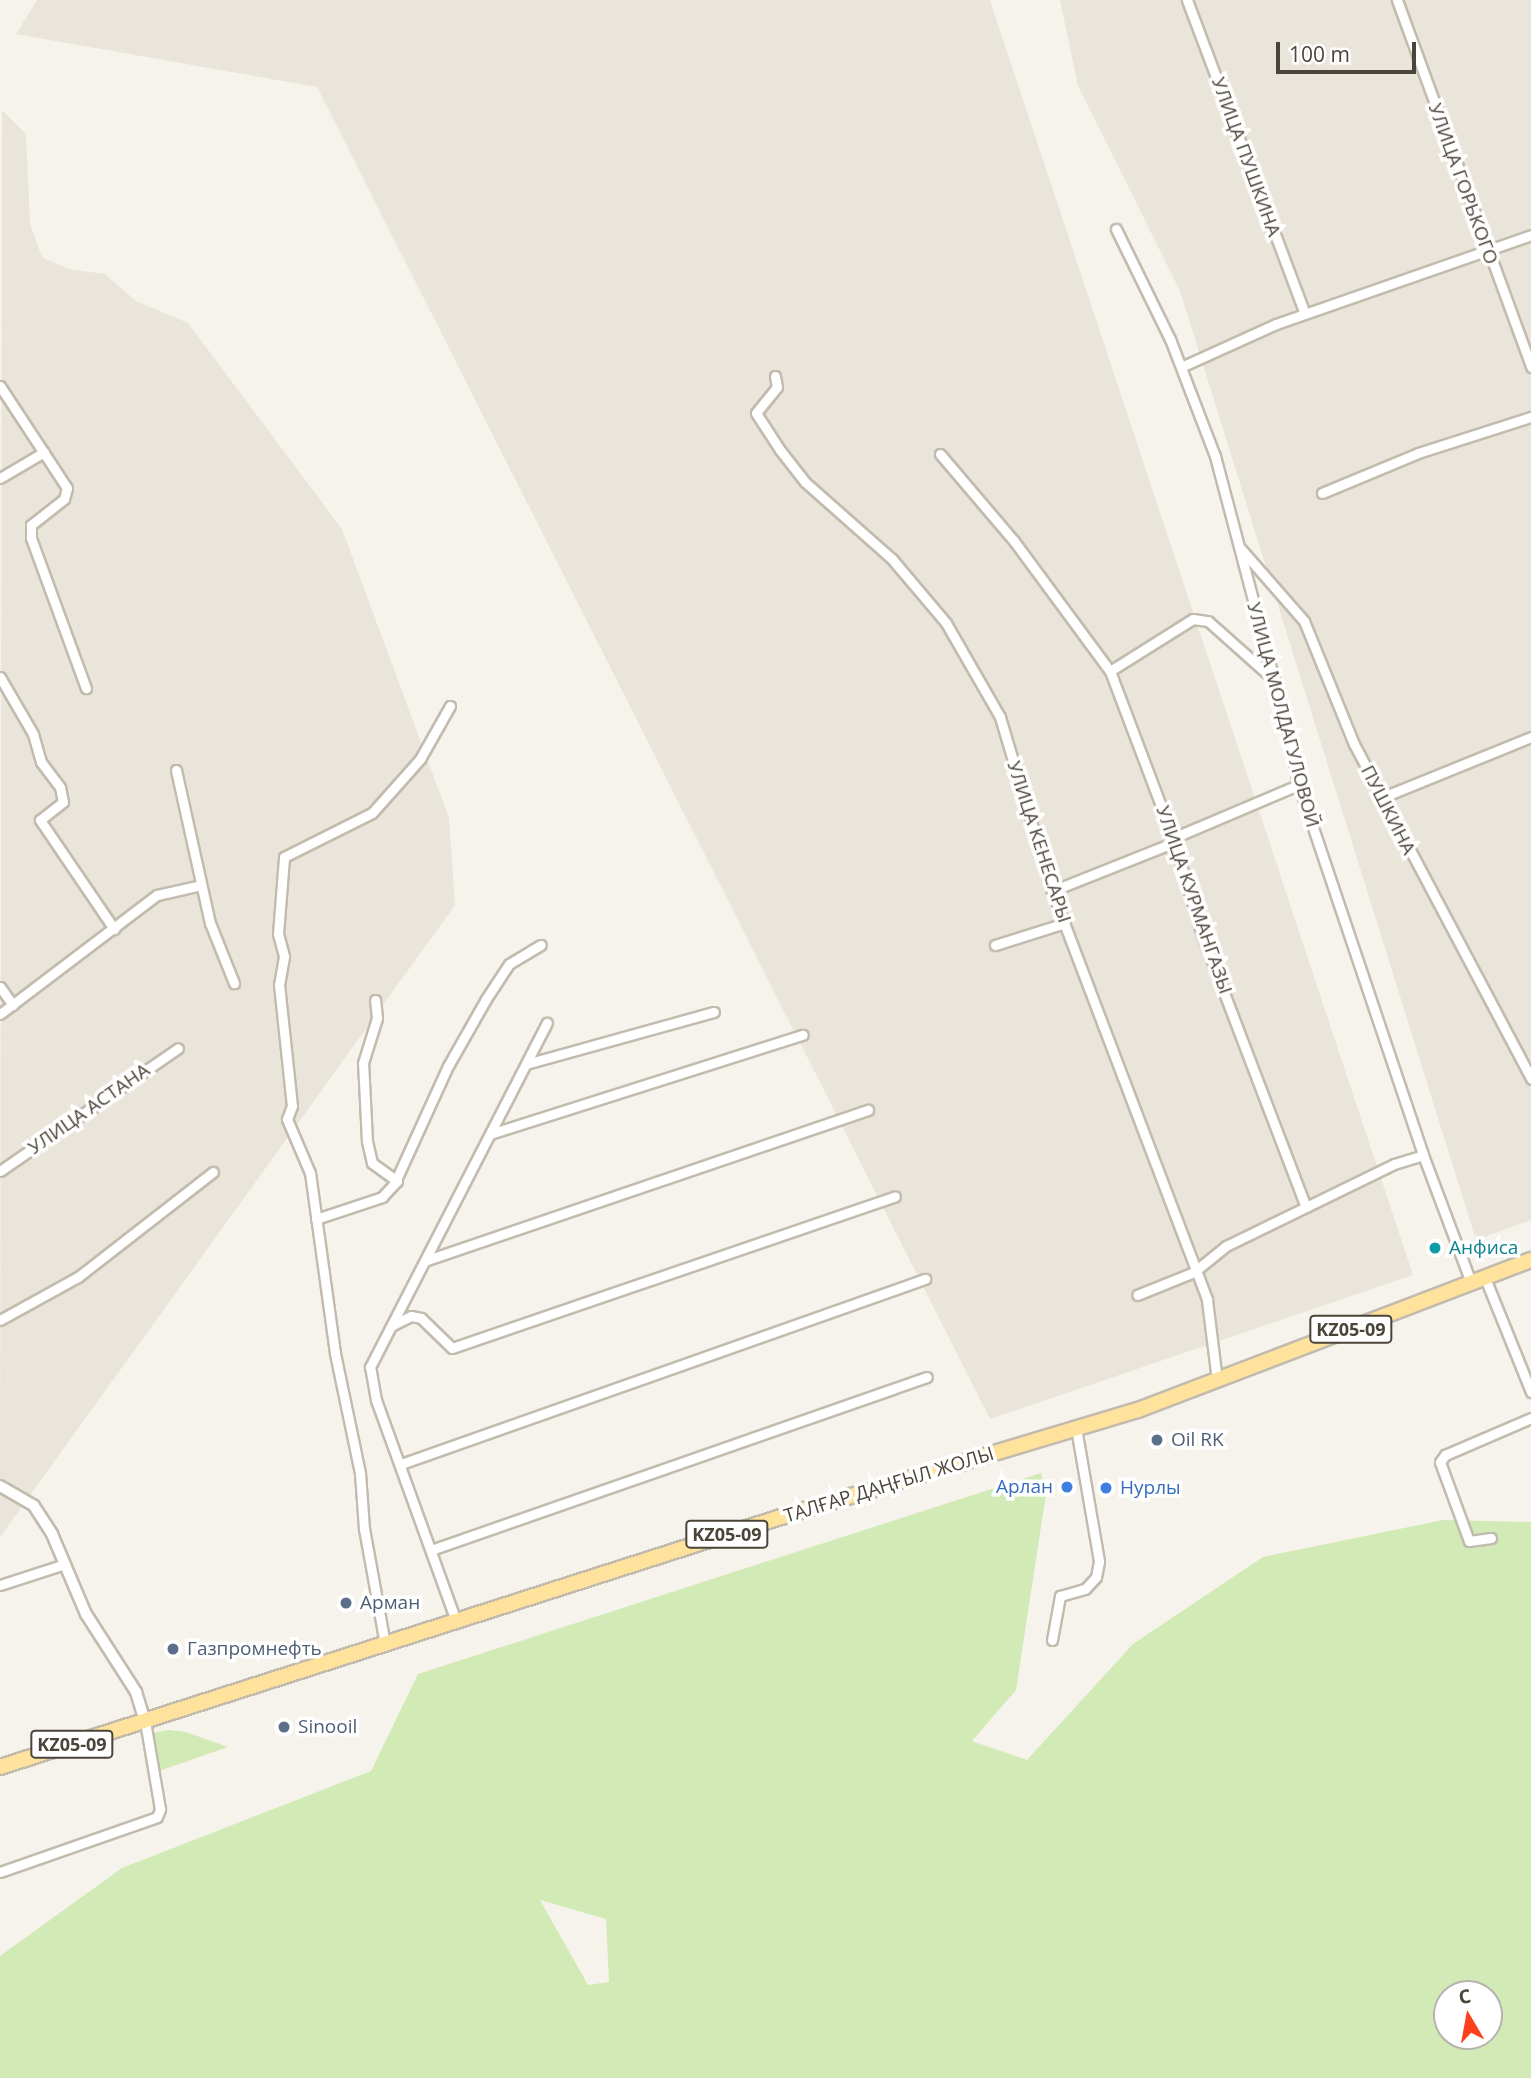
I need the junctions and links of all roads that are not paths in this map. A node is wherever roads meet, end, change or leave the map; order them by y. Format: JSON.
{"nodes":[{"id":1,"x":1188,"y":0,"type":"edge"},
{"id":2,"x":1397,"y":0,"type":"edge"},
{"id":3,"x":1116,"y":229,"type":"dead end"},
{"id":4,"x":1531,"y":235,"type":"edge"},
{"id":5,"x":1487,"y":250,"type":"junction"},
{"id":6,"x":1305,"y":314,"type":"junction"},
{"id":7,"x":1531,"y":367,"type":"edge"},
{"id":8,"x":1181,"y":368,"type":"junction"},
{"id":9,"x":775,"y":376,"type":"dead end"},
{"id":10,"x":0,"y":386,"type":"edge"},
{"id":11,"x":1531,"y":418,"type":"edge"},
{"id":12,"x":44,"y":452,"type":"junction"},
{"id":13,"x":940,"y":454,"type":"dead end"},
{"id":14,"x":0,"y":478,"type":"edge"},
{"id":15,"x":1322,"y":493,"type":"dead end"},
{"id":16,"x":1239,"y":548,"type":"junction"},
{"id":17,"x":1110,"y":671,"type":"junction"},
{"id":18,"x":0,"y":677,"type":"edge"},
{"id":19,"x":1274,"y":680,"type":"junction"},
{"id":20,"x":86,"y":688,"type":"dead end"},
{"id":21,"x":450,"y":706,"type":"dead end"},
{"id":22,"x":1531,"y":737,"type":"edge"},
{"id":23,"x":176,"y":770,"type":"dead end"},
{"id":24,"x":1298,"y":785,"type":"junction"},
{"id":25,"x":1383,"y":797,"type":"junction"},
{"id":26,"x":1174,"y":840,"type":"junction"},
{"id":27,"x":201,"y":885,"type":"junction"},
{"id":28,"x":1052,"y":891,"type":"junction"},
{"id":29,"x":1065,"y":923,"type":"junction"},
{"id":30,"x":114,"y":929,"type":"junction"},
{"id":31,"x":541,"y":945,"type":"dead end"},
{"id":32,"x":995,"y":945,"type":"dead end"},
{"id":33,"x":234,"y":983,"type":"dead end"},
{"id":34,"x":0,"y":987,"type":"edge"},
{"id":35,"x":375,"y":1000,"type":"dead end"},
{"id":36,"x":13,"y":1005,"type":"junction"},
{"id":37,"x":714,"y":1012,"type":"dead end"},
{"id":38,"x":0,"y":1014,"type":"edge"},
{"id":39,"x":547,"y":1023,"type":"dead end"},
{"id":40,"x":803,"y":1035,"type":"dead end"},
{"id":41,"x":178,"y":1048,"type":"dead end"},
{"id":42,"x":526,"y":1064,"type":"junction"},
{"id":43,"x":1530,"y":1073,"type":"edge"},
{"id":44,"x":868,"y":1110,"type":"dead end"},
{"id":45,"x":490,"y":1134,"type":"junction"},
{"id":46,"x":1423,"y":1155,"type":"junction"},
{"id":47,"x":0,"y":1171,"type":"edge"},
{"id":48,"x":213,"y":1172,"type":"dead end"},
{"id":49,"x":396,"y":1180,"type":"junction"},
{"id":50,"x":895,"y":1196,"type":"dead end"},
{"id":51,"x":1306,"y":1207,"type":"junction"},
{"id":52,"x":316,"y":1219,"type":"junction"},
{"id":53,"x":427,"y":1260,"type":"junction"},
{"id":54,"x":1531,"y":1260,"type":"edge"},
{"id":55,"x":1194,"y":1272,"type":"junction"},
{"id":56,"x":925,"y":1279,"type":"dead end"},
{"id":57,"x":1478,"y":1281,"type":"junction"},
{"id":58,"x":1137,"y":1294,"type":"dead end"},
{"id":59,"x":0,"y":1320,"type":"edge"},
{"id":60,"x":391,"y":1326,"type":"junction"},
{"id":61,"x":927,"y":1377,"type":"dead end"},
{"id":62,"x":1217,"y":1380,"type":"junction"},
{"id":63,"x":1531,"y":1392,"type":"edge"},
{"id":64,"x":1531,"y":1418,"type":"edge"},
{"id":65,"x":1076,"y":1429,"type":"junction"},
{"id":66,"x":401,"y":1464,"type":"junction"},
{"id":67,"x":0,"y":1486,"type":"edge"},
{"id":68,"x":1491,"y":1538,"type":"dead end"},
{"id":69,"x":431,"y":1550,"type":"junction"},
{"id":70,"x":62,"y":1565,"type":"junction"},
{"id":71,"x":0,"y":1585,"type":"edge"},
{"id":72,"x":456,"y":1621,"type":"junction"},
{"id":73,"x":1052,"y":1640,"type":"dead end"},
{"id":74,"x":380,"y":1646,"type":"junction"},
{"id":75,"x":145,"y":1721,"type":"junction"},
{"id":76,"x":0,"y":1767,"type":"edge"},
{"id":77,"x":0,"y":1872,"type":"edge"}],
"edges":[{"from":1,"to":6,"type":"street","name":"УЛИЦА ПУШКИНА"},
{"from":2,"to":5,"type":"street","name":"УЛИЦА ГОРЬКОГО"},
{"from":3,"to":8,"type":"street","name":"УЛИЦА МОЛДАГУЛОВОЙ"},
{"from":4,"to":5,"type":"street"},
{"from":5,"to":6,"type":"street"},
{"from":5,"to":7,"type":"street","name":"УЛИЦА ГОРЬКОГО"},
{"from":6,"to":8,"type":"street"},
{"from":8,"to":16,"type":"street","name":"УЛИЦА МОЛДАГУЛОВОЙ"},
{"from":9,"to":28,"type":"street","name":"УЛИЦА КЕНЕСАРЫ"},
{"from":10,"to":12,"type":"street"},
{"from":11,"to":15,"type":"street"},
{"from":12,"to":14,"type":"street"},
{"from":12,"to":20,"type":"street"},
{"from":13,"to":17,"type":"street","name":"УЛИЦА КУРМАНГАЗЫ"},
{"from":16,"to":19,"type":"street","name":"УЛИЦА МОЛДАГУЛОВОЙ"},
{"from":16,"to":25,"type":"street","name":"ПУШКИНА"},
{"from":17,"to":19,"type":"street"},
{"from":17,"to":26,"type":"street","name":"УЛИЦА КУРМАНГАЗЫ"},
{"from":18,"to":30,"type":"street"},
{"from":19,"to":24,"type":"street","name":"УЛИЦА МОЛДАГУЛОВОЙ"},
{"from":21,"to":52,"type":"street"},
{"from":22,"to":25,"type":"street"},
{"from":23,"to":27,"type":"street"},
{"from":24,"to":26,"type":"street"},
{"from":24,"to":46,"type":"street","name":"УЛИЦА МОЛДАГУЛОВОЙ"},
{"from":25,"to":43,"type":"street","name":"ПУШКИНА"},
{"from":26,"to":28,"type":"street"},
{"from":26,"to":51,"type":"street","name":"УЛИЦА КУРМАНГАЗЫ"},
{"from":27,"to":30,"type":"street"},
{"from":27,"to":33,"type":"street"},
{"from":28,"to":29,"type":"street","name":"УЛИЦА КЕНЕСАРЫ"},
{"from":29,"to":32,"type":"street"},
{"from":29,"to":55,"type":"street","name":"УЛИЦА КЕНЕСАРЫ"},
{"from":30,"to":36,"type":"street"},
{"from":31,"to":49,"type":"street"},
{"from":34,"to":36,"type":"street"},
{"from":35,"to":49,"type":"street"},
{"from":36,"to":38,"type":"street"},
{"from":37,"to":42,"type":"street"},
{"from":39,"to":42,"type":"street"},
{"from":40,"to":45,"type":"street"},
{"from":41,"to":47,"type":"street","name":"УЛИЦА АСТАНА"},
{"from":42,"to":45,"type":"street"},
{"from":44,"to":53,"type":"street"},
{"from":45,"to":53,"type":"street"},
{"from":46,"to":51,"type":"street"},
{"from":46,"to":57,"type":"street","name":"УЛИЦА МОЛДАГУЛОВОЙ"},
{"from":48,"to":59,"type":"street"},
{"from":49,"to":52,"type":"street"},
{"from":50,"to":60,"type":"street"},
{"from":51,"to":55,"type":"street"},
{"from":52,"to":74,"type":"street"},
{"from":53,"to":60,"type":"street"},
{"from":54,"to":57,"type":"main road","name":"ТАЛҒАР ДАҢҒЫЛ ЖОЛЫ","number":"KZ05-09"},
{"from":55,"to":58,"type":"street"},
{"from":55,"to":62,"type":"street","name":"УЛИЦА КЕНЕСАРЫ"},
{"from":56,"to":66,"type":"street"},
{"from":57,"to":62,"type":"main road","name":"ТАЛҒАР ДАҢҒЫЛ ЖОЛЫ","number":"KZ05-09"},
{"from":57,"to":63,"type":"street","name":"УЛИЦА МОЛДАГУЛОВОЙ"},
{"from":60,"to":66,"type":"street"},
{"from":61,"to":69,"type":"street"},
{"from":62,"to":65,"type":"main road","name":"ТАЛҒАР ДАҢҒЫЛ ЖОЛЫ","number":"KZ05-09"},
{"from":64,"to":68,"type":"street"},
{"from":65,"to":72,"type":"main road","name":"ТАЛҒАР ДАҢҒЫЛ ЖОЛЫ","number":"KZ05-09"},
{"from":65,"to":73,"type":"street"},
{"from":66,"to":69,"type":"street"},
{"from":67,"to":70,"type":"street"},
{"from":69,"to":72,"type":"street"},
{"from":70,"to":71,"type":"street"},
{"from":70,"to":75,"type":"street"},
{"from":72,"to":74,"type":"main road","name":"ТАЛҒАР ДАҢҒЫЛ ЖОЛЫ","number":"KZ05-09"},
{"from":74,"to":75,"type":"main road","name":"ТАЛҒАР ДАҢҒЫЛ ЖОЛЫ","number":"KZ05-09"},
{"from":75,"to":76,"type":"main road","name":"ТАЛҒАР ДАҢҒЫЛ ЖОЛЫ","number":"KZ05-09"},
{"from":75,"to":77,"type":"street"}]}
